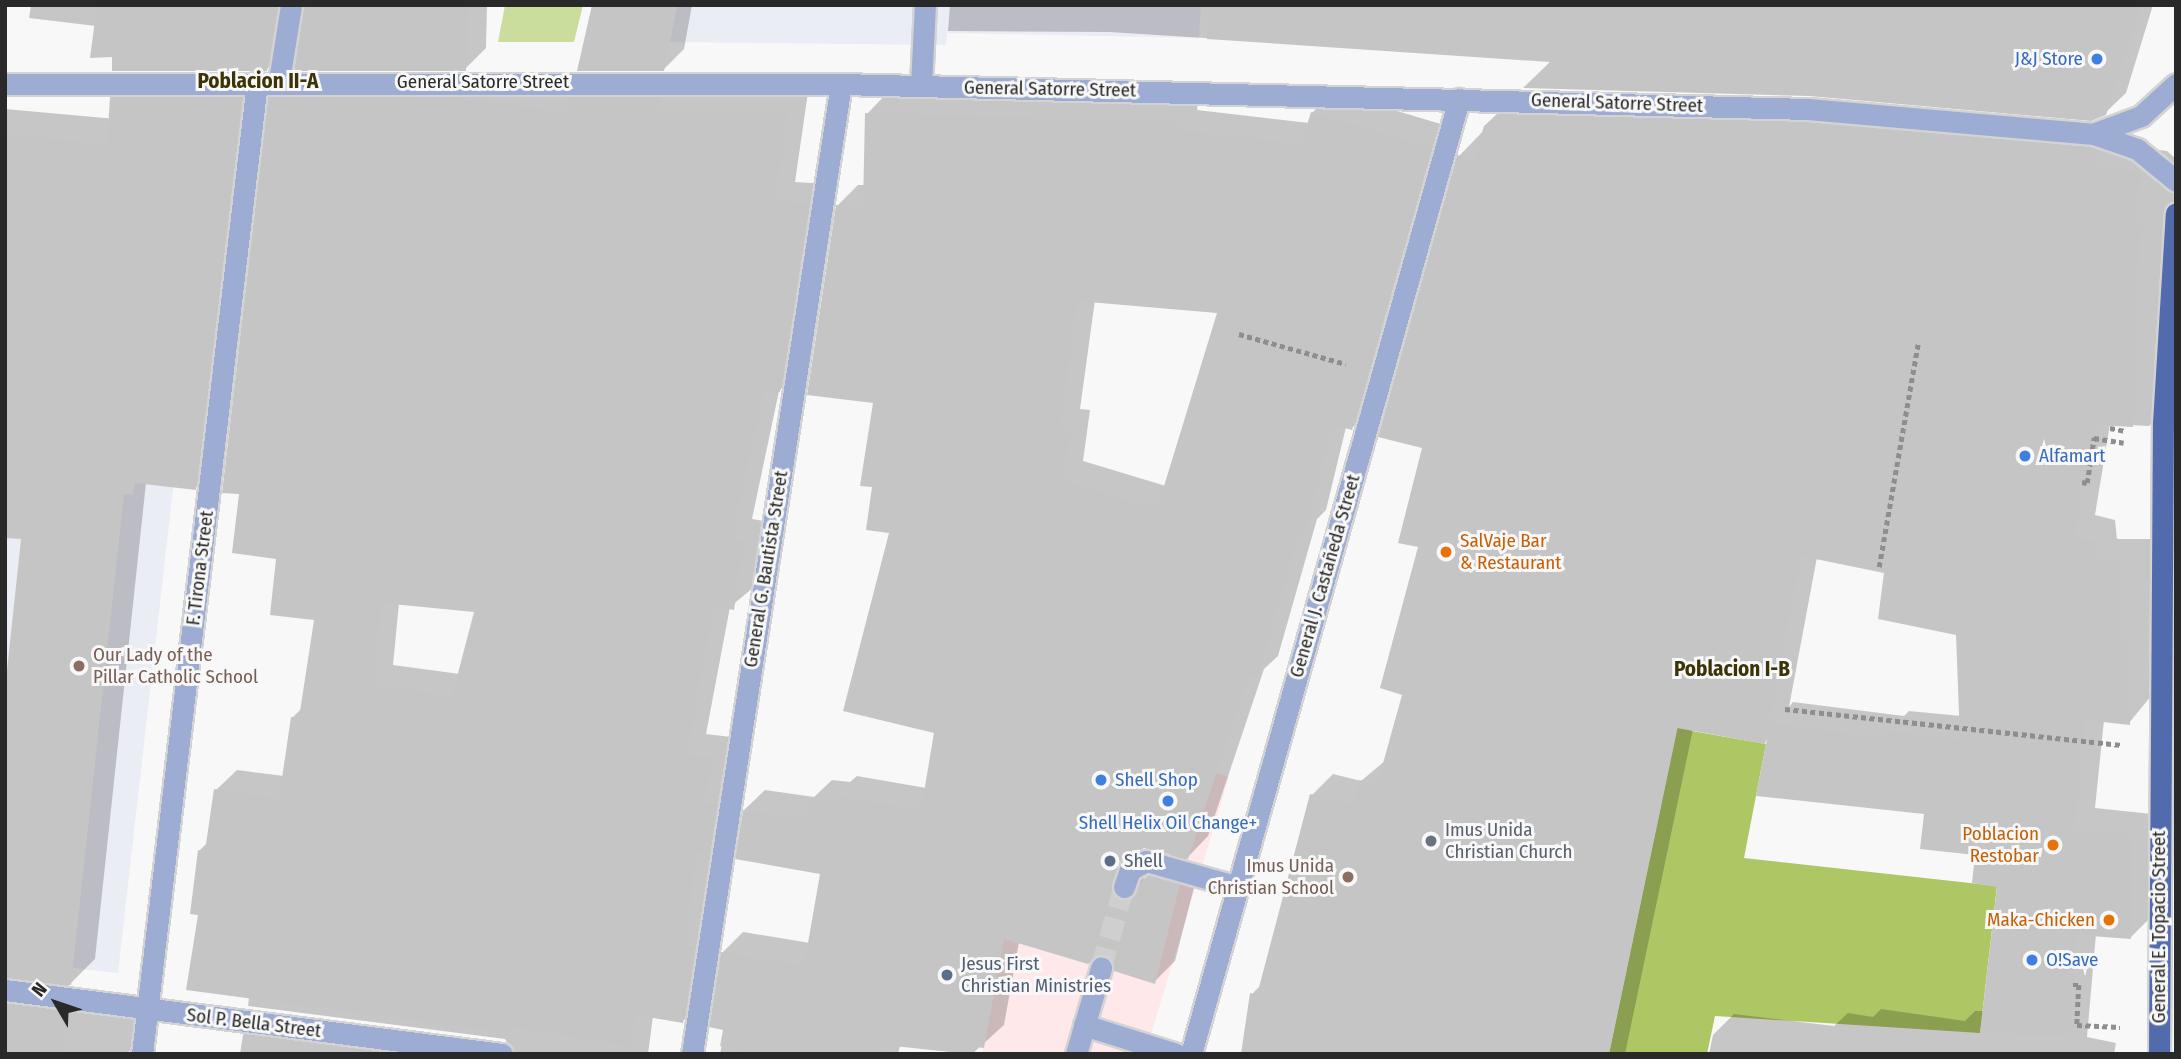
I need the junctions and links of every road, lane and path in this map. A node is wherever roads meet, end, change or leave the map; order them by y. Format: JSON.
{"nodes":[{"id":1,"x":291,"y":5,"type":"edge"},
{"id":2,"x":925,"y":5,"type":"edge"},
{"id":3,"x":279,"y":81,"type":"junction"},
{"id":4,"x":257,"y":82,"type":"junction"},
{"id":5,"x":5,"y":84,"type":"edge"},
{"id":6,"x":841,"y":84,"type":"junction"},
{"id":7,"x":2176,"y":84,"type":"edge"},
{"id":8,"x":920,"y":86,"type":"junction"},
{"id":9,"x":1459,"y":99,"type":"junction"},
{"id":10,"x":2094,"y":134,"type":"junction"},
{"id":11,"x":2176,"y":181,"type":"edge"},
{"id":12,"x":2176,"y":213,"type":"edge"},
{"id":13,"x":1239,"y":334,"type":"dead end"},
{"id":14,"x":1918,"y":344,"type":"dead end"},
{"id":15,"x":1382,"y":375,"type":"junction"},
{"id":16,"x":2169,"y":424,"type":"edge"},
{"id":17,"x":2120,"y":442,"type":"dead end"},
{"id":18,"x":2082,"y":482,"type":"dead end"},
{"id":19,"x":1879,"y":567,"type":"dead end"},
{"id":20,"x":1785,"y":709,"type":"dead end"},
{"id":21,"x":2097,"y":742,"type":"dead end"},
{"id":22,"x":2168,"y":788,"type":"edge"},
{"id":23,"x":1124,"y":887,"type":"tunnel mouth"},
{"id":24,"x":1238,"y":887,"type":"junction"},
{"id":25,"x":1101,"y":968,"type":"tunnel mouth"},
{"id":26,"x":2073,"y":985,"type":"dead end"},
{"id":27,"x":5,"y":990,"type":"edge"},
{"id":28,"x":148,"y":1009,"type":"junction"},
{"id":29,"x":1084,"y":1025,"type":"junction"},
{"id":30,"x":2104,"y":1027,"type":"dead end"},
{"id":31,"x":142,"y":1054,"type":"edge"},
{"id":32,"x":502,"y":1054,"type":"edge"},
{"id":33,"x":691,"y":1054,"type":"edge"},
{"id":34,"x":1076,"y":1054,"type":"edge"},
{"id":35,"x":1176,"y":1054,"type":"edge"},
{"id":36,"x":1191,"y":1054,"type":"edge"},
{"id":37,"x":2159,"y":1054,"type":"edge"}],
"edges":[{"from":1,"to":3,"type":"street"},
{"from":2,"to":8,"type":"street"},
{"from":3,"to":4,"type":"street","name":"General Satorre Street"},
{"from":3,"to":6,"type":"street","name":"General Satorre Street"},
{"from":4,"to":5,"type":"street","name":"General Satorre Street"},
{"from":4,"to":28,"type":"street","name":"F. Tirona Street"},
{"from":6,"to":8,"type":"street","name":"General Satorre Street"},
{"from":6,"to":33,"type":"street","name":"General G. Bautista Street"},
{"from":7,"to":10,"type":"street","name":"General Satorre Street"},
{"from":8,"to":9,"type":"street","name":"General Satorre Street"},
{"from":9,"to":10,"type":"street","name":"General Satorre Street"},
{"from":9,"to":15,"type":"street","name":"General J. Castañeda Street"},
{"from":10,"to":11,"type":"street","name":"General Satorre Street"},
{"from":12,"to":16,"type":"main road","name":"General E. Topacio Street"},
{"from":13,"to":15,"type":"path"},
{"from":14,"to":19,"type":"path"},
{"from":15,"to":24,"type":"street","name":"General J. Castañeda Street"},
{"from":16,"to":22,"type":"main road","name":"General E. Topacio Street"},
{"from":17,"to":18,"type":"path"},
{"from":20,"to":21,"type":"path"},
{"from":22,"to":37,"type":"main road","name":"General E. Topacio Street"},
{"from":23,"to":24,"type":"street"},
{"from":24,"to":36,"type":"street","name":"General J. Castañeda Street"},
{"from":25,"to":29,"type":"street"},
{"from":26,"to":30,"type":"path"},
{"from":27,"to":28,"type":"street","name":"Sol P. Bella Street"},
{"from":28,"to":31,"type":"street","name":"F. Tirona Street"},
{"from":28,"to":32,"type":"street","name":"Sol P. Bella Street"},
{"from":29,"to":34,"type":"street"},
{"from":29,"to":35,"type":"street"}]}
